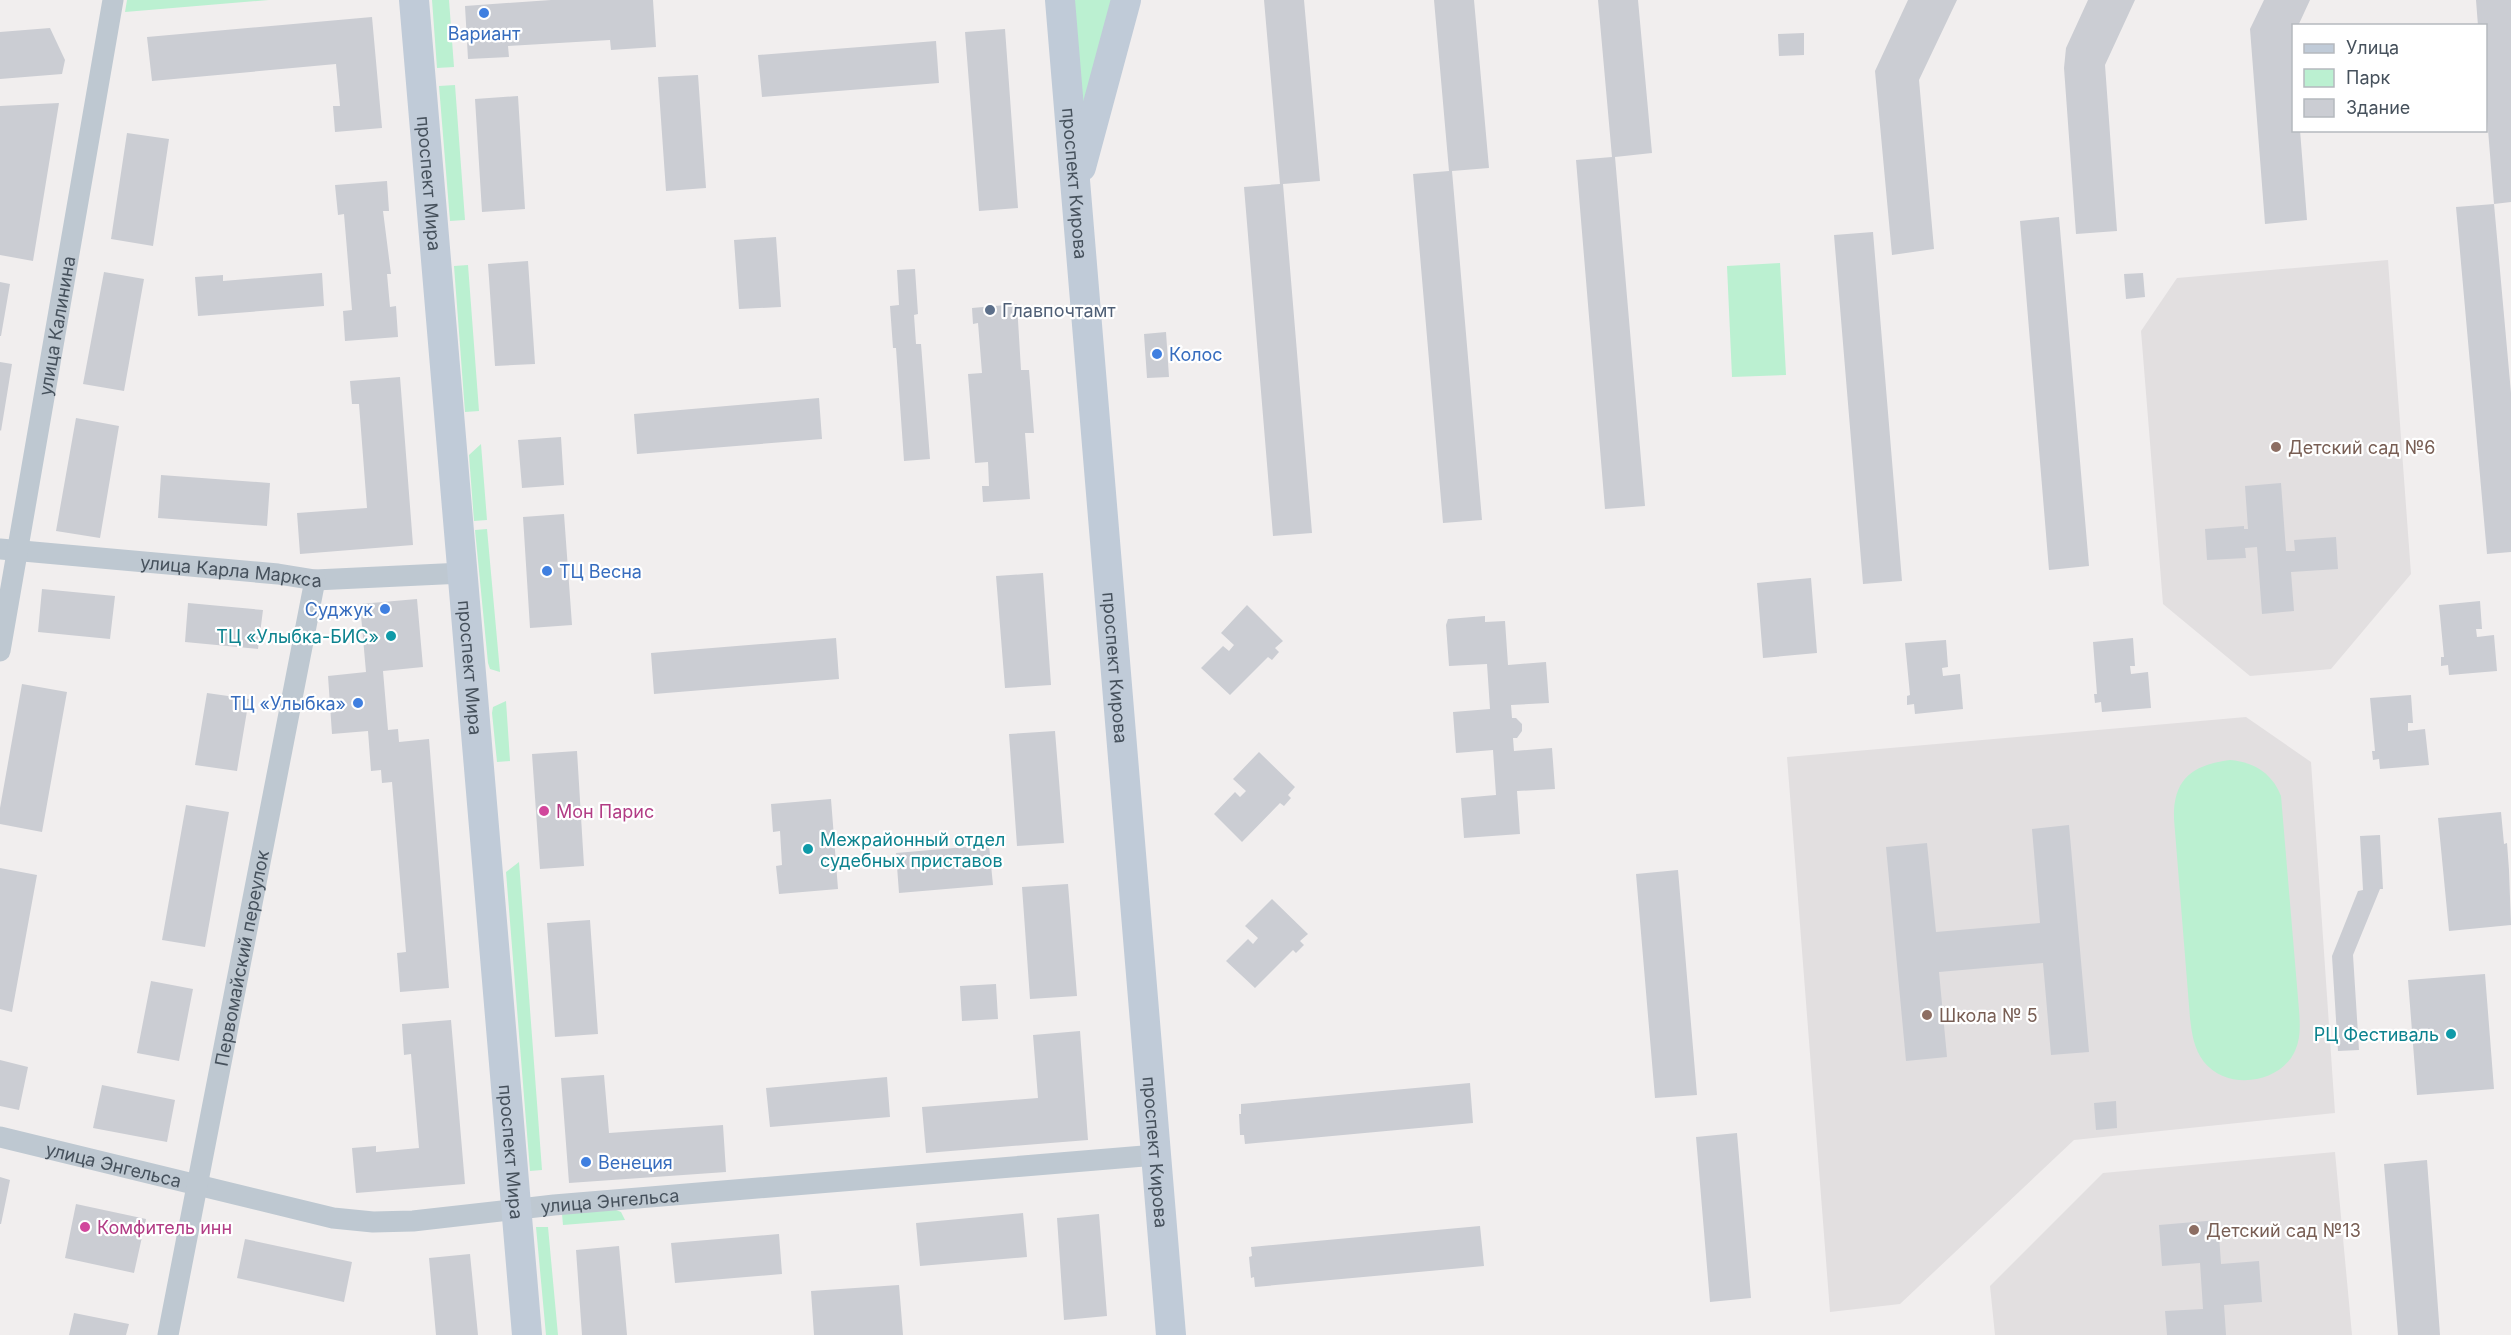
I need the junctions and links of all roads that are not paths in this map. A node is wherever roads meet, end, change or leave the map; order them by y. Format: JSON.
{"nodes":[{"id":1,"x":112,"y":0,"type":"edge"},
{"id":2,"x":414,"y":0,"type":"edge"},
{"id":3,"x":1060,"y":0,"type":"edge"},
{"id":4,"x":1126,"y":0,"type":"edge"},
{"id":5,"x":1075,"y":190,"type":"junction"},
{"id":6,"x":9,"y":551,"type":"edge"},
{"id":7,"x":463,"y":573,"type":"junction"},
{"id":8,"x":315,"y":580,"type":"junction"},
{"id":9,"x":0,"y":651,"type":"edge"},
{"id":10,"x":0,"y":1137,"type":"edge"},
{"id":11,"x":1156,"y":1155,"type":"junction"},
{"id":12,"x":197,"y":1185,"type":"junction"},
{"id":13,"x":516,"y":1210,"type":"junction"},
{"id":14,"x":168,"y":1335,"type":"edge"},
{"id":15,"x":527,"y":1335,"type":"edge"},
{"id":16,"x":1171,"y":1335,"type":"edge"}],
"edges":[{"from":1,"to":6,"type":"street","name":"улица Калинина"},
{"from":2,"to":7,"type":"street","name":"проспект Мира"},
{"from":3,"to":5,"type":"street","name":"проспект Кирова"},
{"from":4,"to":5,"type":"street"},
{"from":5,"to":11,"type":"street","name":"проспект Кирова"},
{"from":6,"to":8,"type":"street","name":"улица Карла Маркса"},
{"from":6,"to":9,"type":"street","name":"улица Калинина"},
{"from":7,"to":8,"type":"street","name":"улица Карла Маркса"},
{"from":7,"to":13,"type":"street","name":"проспект Мира"},
{"from":8,"to":12,"type":"street","name":"Первомайский переулок"},
{"from":10,"to":12,"type":"street","name":"улица Энгельса"},
{"from":11,"to":13,"type":"street","name":"улица Энгельса"},
{"from":11,"to":16,"type":"street","name":"проспект Кирова"},
{"from":12,"to":13,"type":"street","name":"улица Энгельса"},
{"from":12,"to":14,"type":"street","name":"Первомайский переулок"},
{"from":13,"to":15,"type":"street","name":"проспект Мира"}]}
